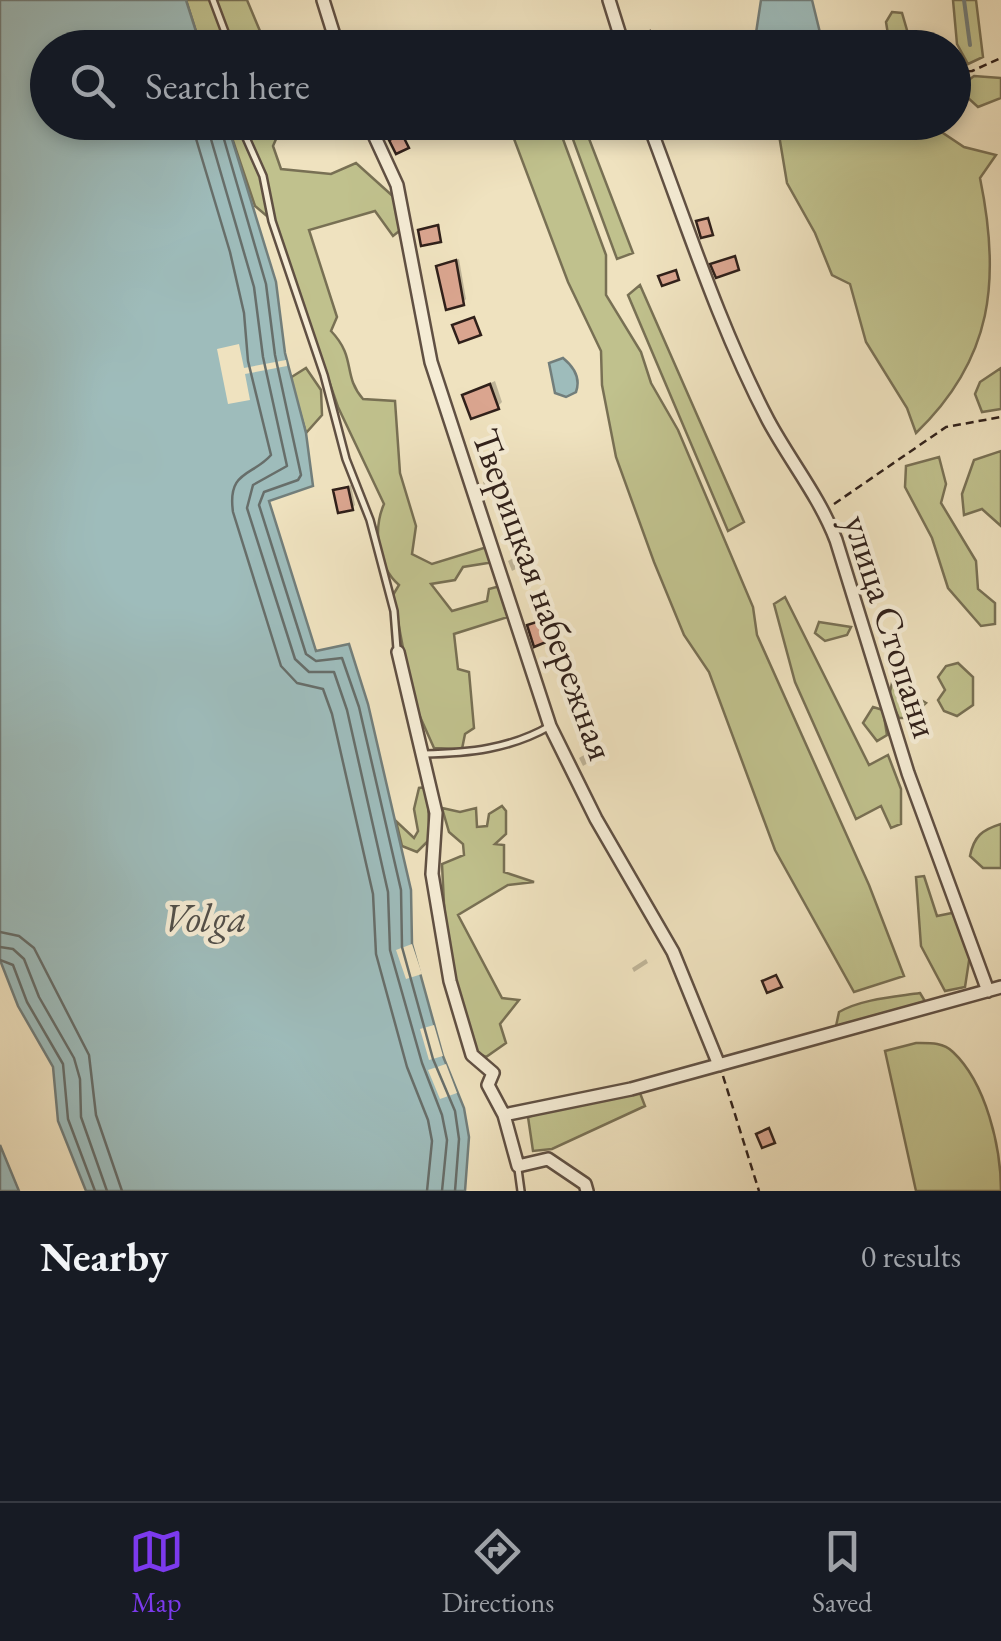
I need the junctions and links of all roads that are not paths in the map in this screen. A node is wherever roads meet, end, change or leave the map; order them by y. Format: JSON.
{"nodes":[{"id":1,"x":213,"y":0,"type":"edge"},
{"id":2,"x":323,"y":0,"type":"edge"},
{"id":3,"x":609,"y":0,"type":"edge"},
{"id":4,"x":224,"y":30,"type":"edge"},
{"id":5,"x":332,"y":30,"type":"edge"},
{"id":6,"x":618,"y":30,"type":"edge"},
{"id":7,"x":247,"y":140,"type":"edge"},
{"id":8,"x":376,"y":140,"type":"edge"},
{"id":9,"x":655,"y":140,"type":"edge"},
{"id":10,"x":398,"y":652,"type":"joint"},
{"id":11,"x":550,"y":726,"type":"junction"},
{"id":12,"x":424,"y":754,"type":"junction"},
{"id":13,"x":1001,"y":987,"type":"edge"},
{"id":14,"x":988,"y":991,"type":"junction"},
{"id":15,"x":719,"y":1065,"type":"junction"},
{"id":16,"x":504,"y":1116,"type":"junction"},
{"id":17,"x":518,"y":1166,"type":"junction"},
{"id":18,"x":520,"y":1191,"type":"edge"},
{"id":19,"x":587,"y":1191,"type":"edge"}],
"edges":[{"from":1,"to":4,"type":"lane"},
{"from":2,"to":5,"type":"street"},
{"from":3,"to":6,"type":"street"},
{"from":7,"to":10,"type":"lane"},
{"from":8,"to":11,"type":"street","name":"Тверицкая набережная"},
{"from":9,"to":14,"type":"street","name":"улица Стопани"},
{"from":10,"to":12,"type":"street"},
{"from":11,"to":12,"type":"lane"},
{"from":11,"to":15,"type":"street","name":"Тверицкая набережная"},
{"from":12,"to":16,"type":"street"},
{"from":13,"to":14,"type":"street"},
{"from":14,"to":15,"type":"street"},
{"from":15,"to":16,"type":"street"},
{"from":16,"to":17,"type":"street"},
{"from":17,"to":18,"type":"lane"},
{"from":17,"to":19,"type":"street"}]}
